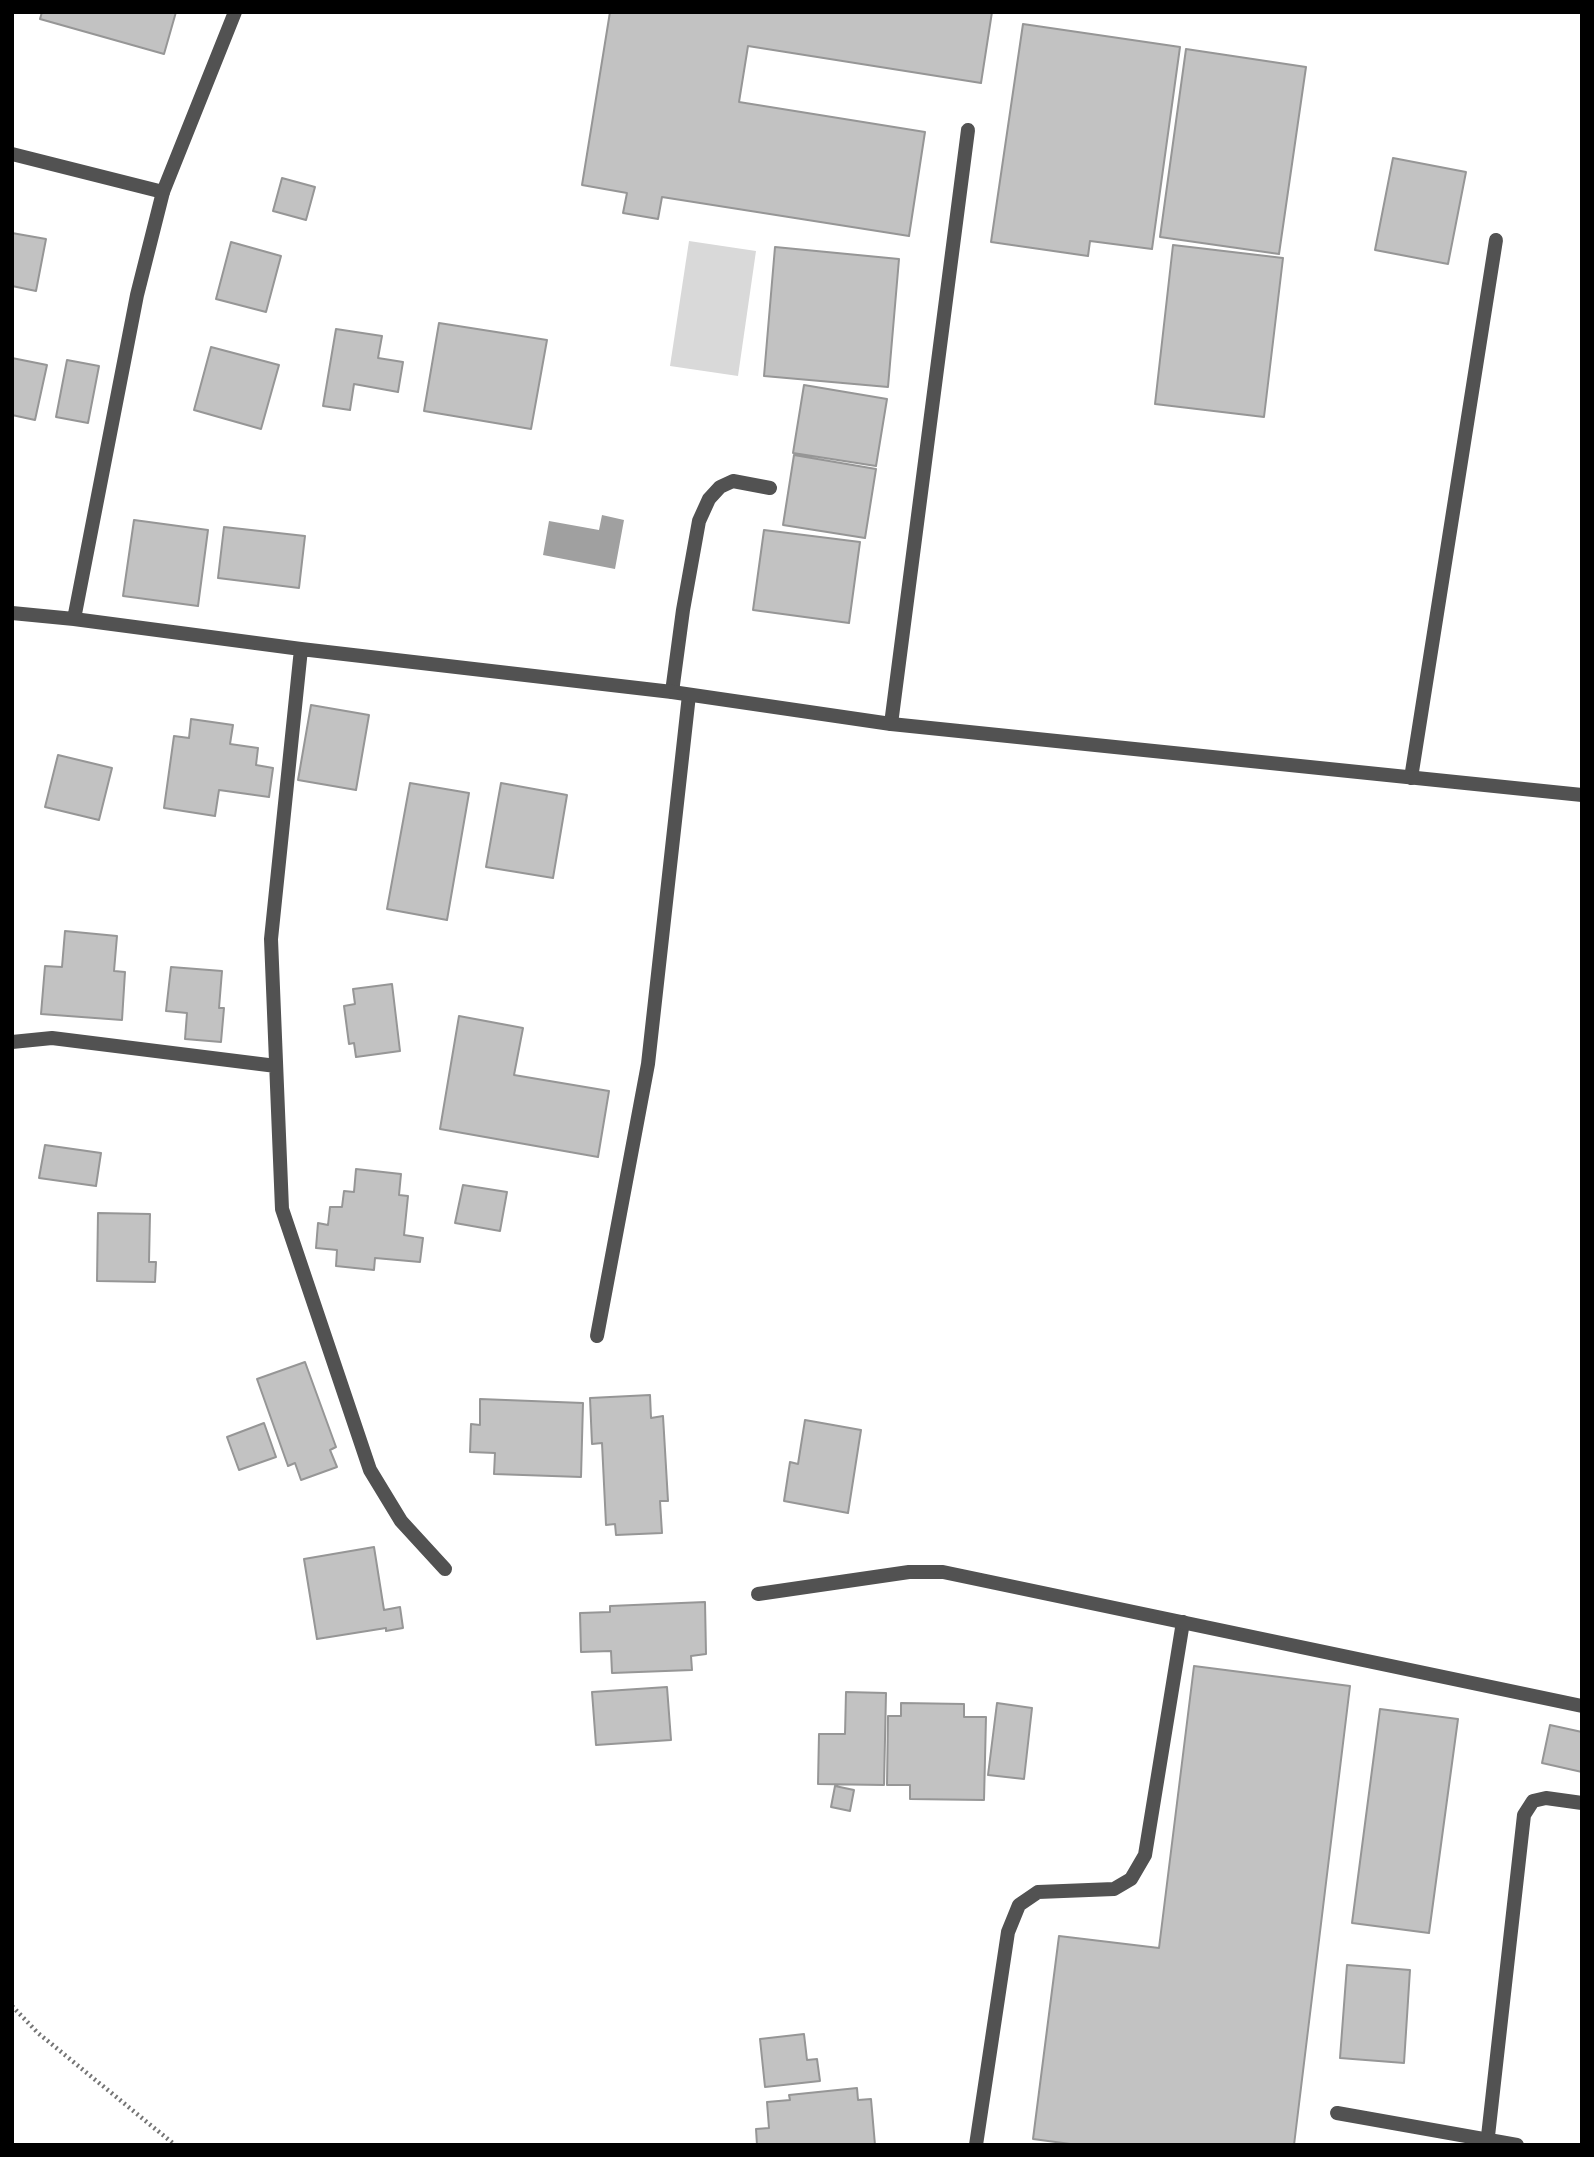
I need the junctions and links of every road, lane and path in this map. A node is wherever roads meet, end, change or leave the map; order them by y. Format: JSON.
{"nodes":[{"id":1,"x":235,"y":12,"type":"edge"},
{"id":2,"x":968,"y":130,"type":"dead end"},
{"id":3,"x":12,"y":154,"type":"edge"},
{"id":4,"x":163,"y":192,"type":"junction"},
{"id":5,"x":1496,"y":240,"type":"dead end"},
{"id":6,"x":770,"y":488,"type":"dead end"},
{"id":7,"x":12,"y":613,"type":"edge"},
{"id":8,"x":74,"y":619,"type":"junction"},
{"id":9,"x":301,"y":649,"type":"junction"},
{"id":10,"x":672,"y":692,"type":"junction"},
{"id":11,"x":689,"y":695,"type":"junction"},
{"id":12,"x":891,"y":724,"type":"junction"},
{"id":13,"x":1411,"y":778,"type":"junction"},
{"id":14,"x":1582,"y":795,"type":"edge"},
{"id":15,"x":12,"y":1042,"type":"edge"},
{"id":16,"x":276,"y":1066,"type":"junction"},
{"id":17,"x":597,"y":1336,"type":"dead end"},
{"id":18,"x":445,"y":1569,"type":"dead end"},
{"id":19,"x":758,"y":1594,"type":"dead end"},
{"id":20,"x":1183,"y":1622,"type":"junction"},
{"id":21,"x":1582,"y":1706,"type":"edge"},
{"id":22,"x":1582,"y":1803,"type":"edge"},
{"id":23,"x":12,"y":2006,"type":"edge"},
{"id":24,"x":1337,"y":2113,"type":"dead end"},
{"id":25,"x":1488,"y":2142,"type":"edge"},
{"id":26,"x":175,"y":2145,"type":"edge"},
{"id":27,"x":976,"y":2145,"type":"edge"},
{"id":28,"x":1517,"y":2145,"type":"edge"}],
"edges":[{"from":1,"to":4,"type":"street"},
{"from":2,"to":12,"type":"street"},
{"from":3,"to":4,"type":"street"},
{"from":4,"to":8,"type":"street"},
{"from":5,"to":13,"type":"street"},
{"from":6,"to":10,"type":"street"},
{"from":7,"to":8,"type":"street"},
{"from":8,"to":9,"type":"street"},
{"from":9,"to":10,"type":"street"},
{"from":9,"to":16,"type":"street"},
{"from":10,"to":11,"type":"street"},
{"from":11,"to":12,"type":"street"},
{"from":11,"to":17,"type":"street"},
{"from":12,"to":13,"type":"street"},
{"from":13,"to":14,"type":"street"},
{"from":15,"to":16,"type":"street"},
{"from":16,"to":18,"type":"street"},
{"from":19,"to":20,"type":"street"},
{"from":20,"to":21,"type":"street"},
{"from":20,"to":27,"type":"street"},
{"from":22,"to":25,"type":"street"},
{"from":23,"to":26,"type":"path"},
{"from":24,"to":25,"type":"street"},
{"from":25,"to":28,"type":"street"}]}
